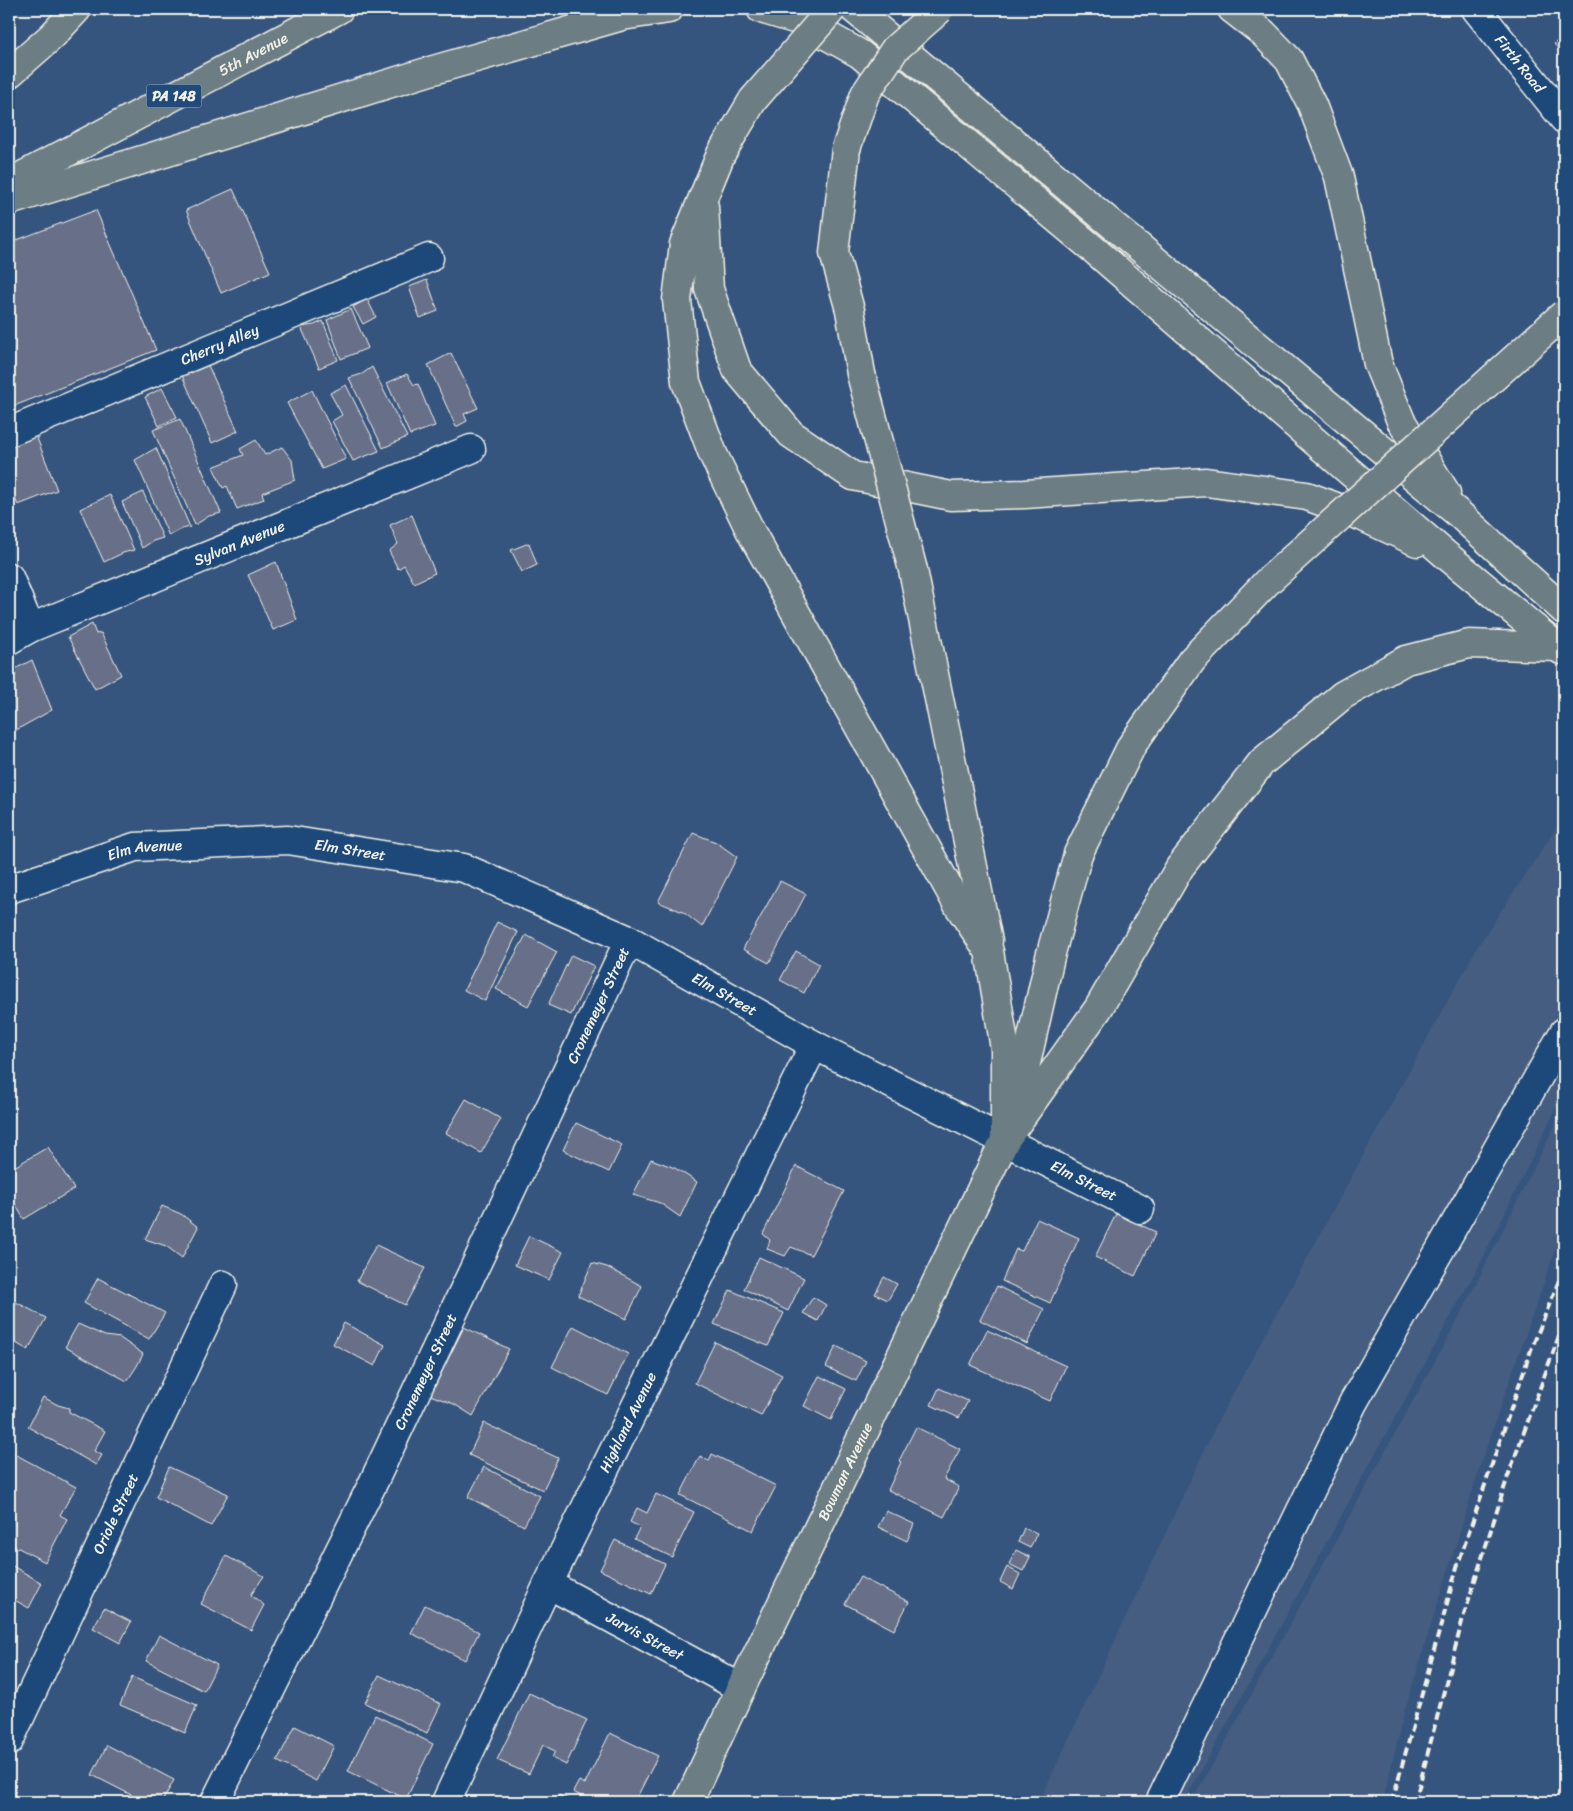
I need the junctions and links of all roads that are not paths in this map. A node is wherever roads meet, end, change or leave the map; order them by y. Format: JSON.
{"nodes":[{"id":1,"x":77,"y":9,"type":"edge"},
{"id":2,"x":339,"y":9,"type":"edge"},
{"id":3,"x":669,"y":9,"type":"edge"},
{"id":4,"x":761,"y":9,"type":"edge"},
{"id":5,"x":832,"y":9,"type":"edge"},
{"id":6,"x":854,"y":9,"type":"edge"},
{"id":7,"x":940,"y":9,"type":"edge"},
{"id":8,"x":1232,"y":9,"type":"edge"},
{"id":9,"x":1476,"y":9,"type":"edge"},
{"id":10,"x":9,"y":74,"type":"edge"},
{"id":11,"x":1564,"y":119,"type":"edge"},
{"id":12,"x":9,"y":183,"type":"edge"},
{"id":13,"x":704,"y":200,"type":"junction"},
{"id":14,"x":9,"y":201,"type":"edge"},
{"id":15,"x":429,"y":258,"type":"dead end"},
{"id":16,"x":1564,"y":314,"type":"edge"},
{"id":17,"x":9,"y":432,"type":"edge"},
{"id":18,"x":471,"y":449,"type":"dead end"},
{"id":19,"x":1459,"y":514,"type":"junction"},
{"id":20,"x":1446,"y":555,"type":"junction"},
{"id":21,"x":9,"y":577,"type":"edge"},
{"id":22,"x":1564,"y":610,"type":"edge"},
{"id":23,"x":20,"y":634,"type":"edge"},
{"id":24,"x":1561,"y":650,"type":"edge"},
{"id":25,"x":288,"y":840,"type":"joint"},
{"id":26,"x":9,"y":889,"type":"edge"},
{"id":27,"x":629,"y":940,"type":"junction"},
{"id":28,"x":989,"y":951,"type":"junction"},
{"id":29,"x":1564,"y":1032,"type":"edge"},
{"id":30,"x":814,"y":1045,"type":"junction"},
{"id":31,"x":1006,"y":1140,"type":"junction"},
{"id":32,"x":1140,"y":1209,"type":"dead end"},
{"id":33,"x":223,"y":1285,"type":"dead end"},
{"id":34,"x":548,"y":1584,"type":"junction"},
{"id":35,"x":741,"y":1688,"type":"junction"},
{"id":36,"x":9,"y":1741,"type":"edge"},
{"id":37,"x":215,"y":1802,"type":"edge"},
{"id":38,"x":446,"y":1802,"type":"edge"},
{"id":39,"x":688,"y":1802,"type":"edge"},
{"id":40,"x":1160,"y":1802,"type":"edge"}],
"edges":[{"from":1,"to":10,"type":"main road"},
{"from":2,"to":12,"type":"main road","name":"5th Avenue","number":"PA 148"},
{"from":3,"to":14,"type":"main road"},
{"from":4,"to":20,"type":"main road"},
{"from":5,"to":13,"type":"main road","bridge":true},
{"from":6,"to":19,"type":"main road"},
{"from":7,"to":28,"type":"main road","bridge":true},
{"from":8,"to":19,"type":"main road"},
{"from":9,"to":11,"type":"street","name":"Firth Road"},
{"from":13,"to":20,"type":"main road"},
{"from":13,"to":28,"type":"main road"},
{"from":15,"to":17,"type":"street","name":"Cherry Alley"},
{"from":16,"to":31,"type":"main road","bridge":true},
{"from":18,"to":23,"type":"street","name":"Sylvan Avenue"},
{"from":19,"to":22,"type":"main road"},
{"from":20,"to":24,"type":"main road"},
{"from":21,"to":23,"type":"street"},
{"from":24,"to":31,"type":"main road"},
{"from":25,"to":26,"type":"street","name":"Elm Avenue"},
{"from":25,"to":27,"type":"street","name":"Elm Street"},
{"from":27,"to":30,"type":"street","name":"Elm Street"},
{"from":27,"to":37,"type":"street","name":"Cronemeyer Street"},
{"from":28,"to":31,"type":"main road"},
{"from":29,"to":40,"type":"street"},
{"from":30,"to":31,"type":"street","name":"Elm Street"},
{"from":30,"to":34,"type":"street","name":"Highland Avenue"},
{"from":31,"to":32,"type":"street","name":"Elm Street"},
{"from":31,"to":35,"type":"main road","name":"Bowman Avenue"},
{"from":33,"to":36,"type":"street","name":"Oriole Street"},
{"from":34,"to":35,"type":"street","name":"Jarvis Street"},
{"from":34,"to":38,"type":"street","name":"Highland Avenue"},
{"from":35,"to":39,"type":"main road","name":"Bowman Avenue"}]}
